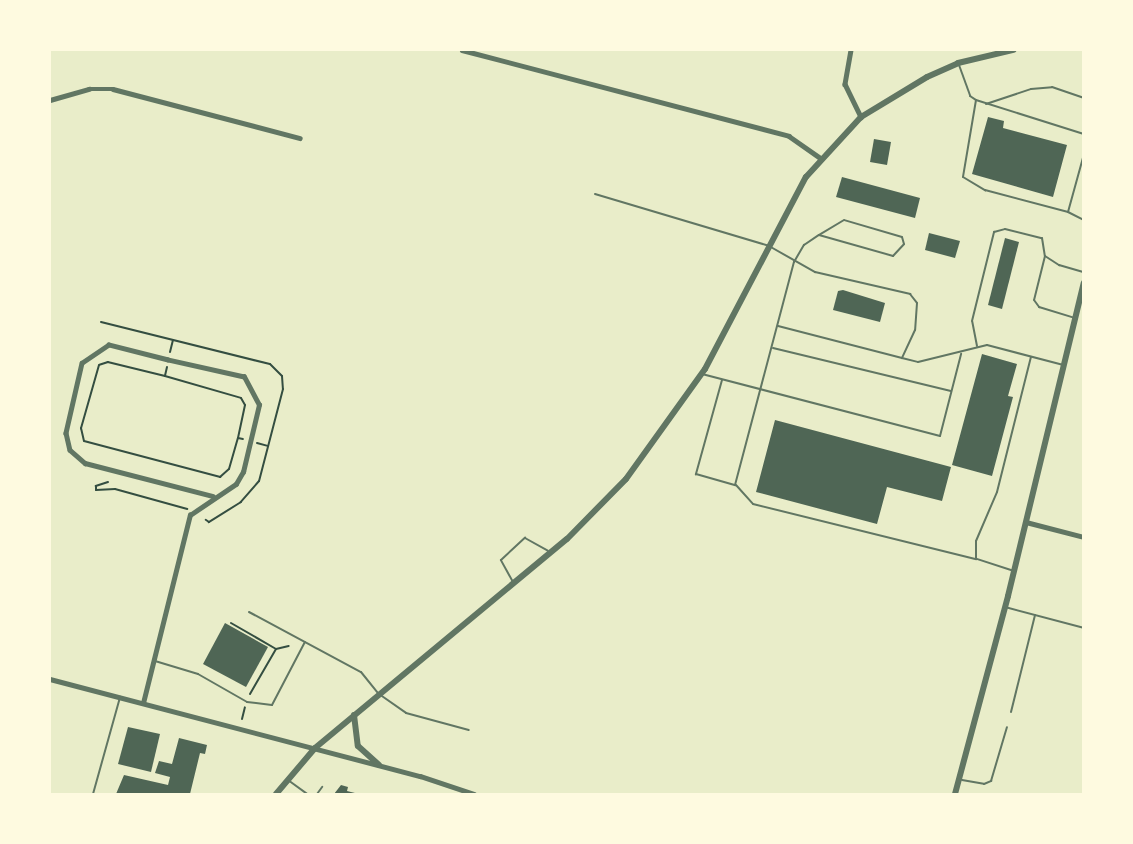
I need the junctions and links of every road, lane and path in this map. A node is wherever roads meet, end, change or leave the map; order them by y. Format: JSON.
{"nodes":[{"id":1,"x":462,"y":50,"type":"edge"},
{"id":2,"x":851,"y":50,"type":"edge"},
{"id":3,"x":1013,"y":50,"type":"edge"},
{"id":4,"x":958,"y":63,"type":"junction"},
{"id":5,"x":1083,"y":98,"type":"edge"},
{"id":6,"x":50,"y":100,"type":"edge"},
{"id":7,"x":976,"y":100,"type":"junction"},
{"id":8,"x":984,"y":104,"type":"junction"},
{"id":9,"x":861,"y":117,"type":"junction"},
{"id":10,"x":1083,"y":134,"type":"edge"},
{"id":11,"x":300,"y":138,"type":"dead end"},
{"id":12,"x":1083,"y":154,"type":"edge"},
{"id":13,"x":821,"y":158,"type":"junction"},
{"id":14,"x":595,"y":194,"type":"dead end"},
{"id":15,"x":1068,"y":212,"type":"junction"},
{"id":16,"x":1083,"y":220,"type":"edge"},
{"id":17,"x":819,"y":235,"type":"junction"},
{"id":18,"x":769,"y":246,"type":"junction"},
{"id":19,"x":1045,"y":256,"type":"junction"},
{"id":20,"x":794,"y":262,"type":"junction"},
{"id":21,"x":1083,"y":272,"type":"edge"},
{"id":22,"x":1083,"y":282,"type":"edge"},
{"id":23,"x":1075,"y":318,"type":"junction"},
{"id":24,"x":101,"y":322,"type":"dead end"},
{"id":25,"x":778,"y":326,"type":"junction"},
{"id":26,"x":173,"y":340,"type":"junction"},
{"id":27,"x":977,"y":346,"type":"junction"},
{"id":28,"x":773,"y":348,"type":"junction"},
{"id":29,"x":170,"y":352,"type":"dead end"},
{"id":30,"x":961,"y":354,"type":"junction"},
{"id":31,"x":1031,"y":357,"type":"junction"},
{"id":32,"x":902,"y":358,"type":"junction"},
{"id":33,"x":167,"y":364,"type":"dead end"},
{"id":34,"x":1064,"y":365,"type":"junction"},
{"id":35,"x":702,"y":374,"type":"junction"},
{"id":36,"x":165,"y":376,"type":"junction"},
{"id":37,"x":722,"y":380,"type":"junction"},
{"id":38,"x":952,"y":391,"type":"junction"},
{"id":39,"x":763,"y":392,"type":"junction"},
{"id":40,"x":238,"y":438,"type":"junction"},
{"id":41,"x":244,"y":440,"type":"dead end"},
{"id":42,"x":257,"y":443,"type":"dead end"},
{"id":43,"x":268,"y":446,"type":"junction"},
{"id":44,"x":108,"y":482,"type":"dead end"},
{"id":45,"x":735,"y":485,"type":"junction"},
{"id":46,"x":213,"y":496,"type":"junction"},
{"id":47,"x":187,"y":509,"type":"dead end"},
{"id":48,"x":206,"y":520,"type":"dead end"},
{"id":49,"x":1026,"y":522,"type":"junction"},
{"id":50,"x":1083,"y":537,"type":"edge"},
{"id":51,"x":550,"y":553,"type":"junction"},
{"id":52,"x":976,"y":559,"type":"junction"},
{"id":53,"x":1014,"y":571,"type":"junction"},
{"id":54,"x":513,"y":583,"type":"junction"},
{"id":55,"x":1005,"y":607,"type":"junction"},
{"id":56,"x":249,"y":612,"type":"dead end"},
{"id":57,"x":1035,"y":615,"type":"junction"},
{"id":58,"x":231,"y":623,"type":"dead end"},
{"id":59,"x":1083,"y":628,"type":"edge"},
{"id":60,"x":305,"y":642,"type":"junction"},
{"id":61,"x":289,"y":645,"type":"dead end"},
{"id":62,"x":276,"y":649,"type":"junction"},
{"id":63,"x":154,"y":661,"type":"junction"},
{"id":64,"x":50,"y":679,"type":"edge"},
{"id":65,"x":250,"y":694,"type":"dead end"},
{"id":66,"x":379,"y":694,"type":"junction"},
{"id":67,"x":120,"y":697,"type":"junction"},
{"id":68,"x":143,"y":703,"type":"junction"},
{"id":69,"x":245,"y":707,"type":"dead end"},
{"id":70,"x":1011,"y":712,"type":"dead end"},
{"id":71,"x":354,"y":714,"type":"junction"},
{"id":72,"x":242,"y":719,"type":"dead end"},
{"id":73,"x":1007,"y":727,"type":"dead end"},
{"id":74,"x":469,"y":730,"type":"dead end"},
{"id":75,"x":315,"y":748,"type":"junction"},
{"id":76,"x":379,"y":765,"type":"junction"},
{"id":77,"x":288,"y":780,"type":"junction"},
{"id":78,"x":959,"y":780,"type":"junction"},
{"id":79,"x":322,"y":788,"type":"dead end"},
{"id":80,"x":93,"y":795,"type":"edge"},
{"id":81,"x":276,"y":795,"type":"edge"},
{"id":82,"x":307,"y":795,"type":"edge"},
{"id":83,"x":317,"y":795,"type":"edge"},
{"id":84,"x":474,"y":795,"type":"edge"},
{"id":85,"x":955,"y":795,"type":"edge"}],
"edges":[{"from":1,"to":13,"type":"street"},
{"from":2,"to":9,"type":"street"},
{"from":3,"to":4,"type":"street"},
{"from":4,"to":7,"type":"lane"},
{"from":4,"to":9,"type":"street"},
{"from":5,"to":8,"type":"lane"},
{"from":6,"to":11,"type":"street"},
{"from":7,"to":8,"type":"lane"},
{"from":7,"to":15,"type":"lane"},
{"from":8,"to":10,"type":"lane"},
{"from":9,"to":13,"type":"street"},
{"from":12,"to":15,"type":"lane"},
{"from":13,"to":18,"type":"street"},
{"from":14,"to":18,"type":"lane"},
{"from":15,"to":16,"type":"lane"},
{"from":17,"to":17,"type":"lane"},
{"from":17,"to":20,"type":"lane"},
{"from":18,"to":20,"type":"lane"},
{"from":18,"to":35,"type":"street"},
{"from":19,"to":21,"type":"lane"},
{"from":19,"to":23,"type":"lane"},
{"from":19,"to":27,"type":"lane"},
{"from":20,"to":25,"type":"lane"},
{"from":20,"to":32,"type":"lane"},
{"from":22,"to":23,"type":"street"},
{"from":23,"to":34,"type":"street"},
{"from":24,"to":26,"type":"path"},
{"from":25,"to":28,"type":"lane"},
{"from":25,"to":32,"type":"lane"},
{"from":26,"to":29,"type":"path"},
{"from":26,"to":43,"type":"path"},
{"from":27,"to":30,"type":"lane"},
{"from":27,"to":31,"type":"lane"},
{"from":28,"to":38,"type":"lane"},
{"from":28,"to":39,"type":"lane"},
{"from":30,"to":32,"type":"lane"},
{"from":30,"to":38,"type":"lane"},
{"from":31,"to":34,"type":"lane"},
{"from":31,"to":52,"type":"lane"},
{"from":33,"to":36,"type":"path"},
{"from":34,"to":49,"type":"street"},
{"from":35,"to":37,"type":"lane"},
{"from":35,"to":51,"type":"street"},
{"from":36,"to":40,"type":"path"},
{"from":36,"to":40,"type":"path"},
{"from":37,"to":39,"type":"lane"},
{"from":37,"to":45,"type":"lane"},
{"from":38,"to":39,"type":"lane"},
{"from":39,"to":45,"type":"lane"},
{"from":40,"to":41,"type":"path"},
{"from":42,"to":43,"type":"path"},
{"from":43,"to":48,"type":"path"},
{"from":44,"to":47,"type":"path"},
{"from":45,"to":52,"type":"lane"},
{"from":46,"to":46,"type":"street"},
{"from":46,"to":63,"type":"street"},
{"from":49,"to":50,"type":"street"},
{"from":49,"to":53,"type":"street"},
{"from":51,"to":54,"type":"street"},
{"from":51,"to":54,"type":"lane"},
{"from":52,"to":53,"type":"lane"},
{"from":53,"to":55,"type":"street"},
{"from":54,"to":66,"type":"street"},
{"from":55,"to":57,"type":"lane"},
{"from":55,"to":78,"type":"street"},
{"from":56,"to":60,"type":"lane"},
{"from":57,"to":59,"type":"lane"},
{"from":57,"to":70,"type":"lane"},
{"from":58,"to":62,"type":"path"},
{"from":60,"to":63,"type":"lane"},
{"from":60,"to":66,"type":"lane"},
{"from":61,"to":62,"type":"path"},
{"from":62,"to":65,"type":"path"},
{"from":63,"to":68,"type":"street"},
{"from":64,"to":67,"type":"street"},
{"from":66,"to":71,"type":"street"},
{"from":66,"to":74,"type":"lane"},
{"from":67,"to":68,"type":"street"},
{"from":67,"to":80,"type":"lane"},
{"from":68,"to":75,"type":"street"},
{"from":69,"to":72,"type":"path"},
{"from":71,"to":75,"type":"street"},
{"from":71,"to":76,"type":"street"},
{"from":73,"to":78,"type":"lane"},
{"from":75,"to":76,"type":"street"},
{"from":75,"to":77,"type":"street"},
{"from":76,"to":84,"type":"street"},
{"from":77,"to":81,"type":"street"},
{"from":77,"to":82,"type":"lane"},
{"from":78,"to":85,"type":"street"},
{"from":79,"to":83,"type":"lane"}]}
